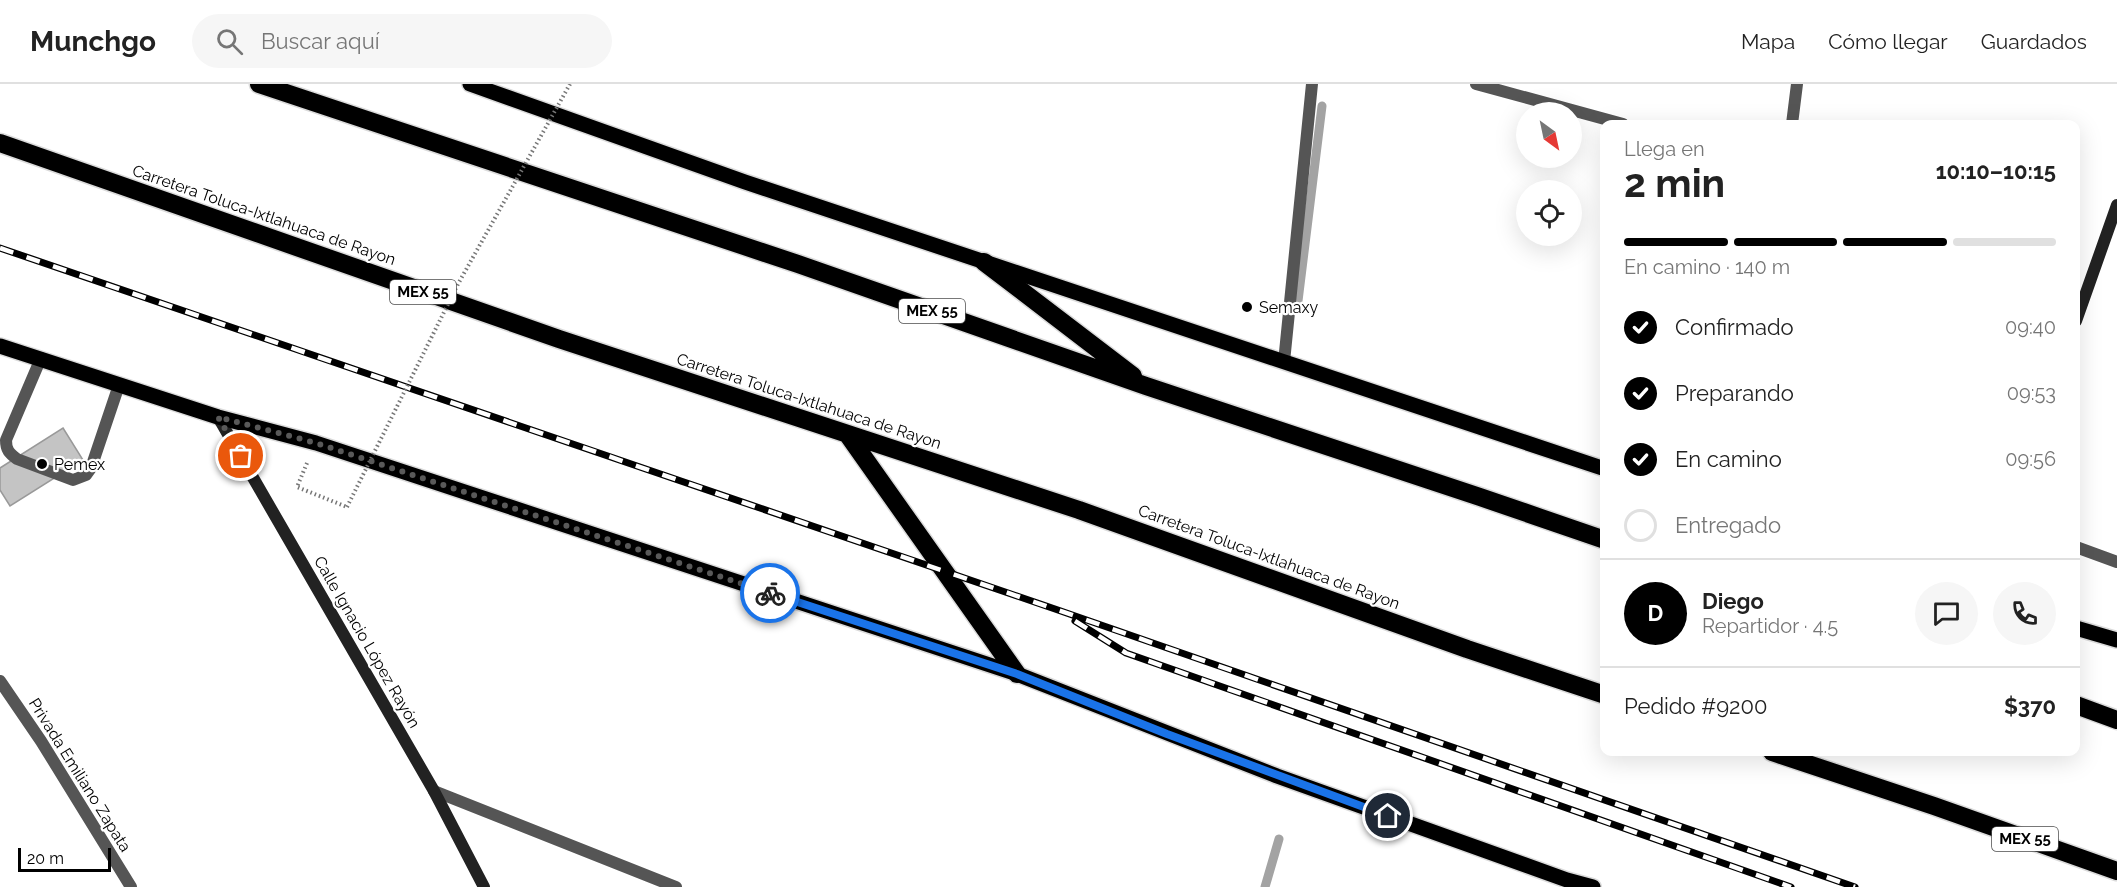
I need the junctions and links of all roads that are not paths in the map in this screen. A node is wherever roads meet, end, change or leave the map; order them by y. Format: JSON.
{"nodes":[{"id":1,"x":259,"y":84,"type":"edge"},
{"id":2,"x":470,"y":84,"type":"edge"},
{"id":3,"x":1312,"y":84,"type":"edge"},
{"id":4,"x":1476,"y":84,"type":"edge"},
{"id":5,"x":1797,"y":84,"type":"edge"},
{"id":6,"x":1608,"y":120,"type":"edge"},
{"id":7,"x":1792,"y":120,"type":"edge"},
{"id":8,"x":0,"y":143,"type":"edge"},
{"id":9,"x":2117,"y":205,"type":"edge"},
{"id":10,"x":984,"y":262,"type":"junction"},
{"id":11,"x":2080,"y":310,"type":"edge"},
{"id":12,"x":0,"y":346,"type":"edge"},
{"id":13,"x":41,"y":358,"type":"junction"},
{"id":14,"x":1284,"y":362,"type":"junction"},
{"id":15,"x":119,"y":385,"type":"junction"},
{"id":16,"x":1146,"y":386,"type":"junction"},
{"id":17,"x":218,"y":417,"type":"junction"},
{"id":18,"x":848,"y":435,"type":"junction"},
{"id":19,"x":1600,"y":468,"type":"edge"},
{"id":20,"x":1600,"y":538,"type":"edge"},
{"id":21,"x":2080,"y":549,"type":"edge"},
{"id":22,"x":2117,"y":562,"type":"edge"},
{"id":23,"x":2080,"y":628,"type":"edge"},
{"id":24,"x":2117,"y":640,"type":"edge"},
{"id":25,"x":1017,"y":674,"type":"junction"},
{"id":26,"x":0,"y":681,"type":"edge"},
{"id":27,"x":1600,"y":693,"type":"edge"},
{"id":28,"x":2080,"y":706,"type":"edge"},
{"id":29,"x":2117,"y":720,"type":"edge"},
{"id":30,"x":1784,"y":756,"type":"edge"},
{"id":31,"x":434,"y":791,"type":"junction"},
{"id":32,"x":2117,"y":871,"type":"edge"},
{"id":33,"x":1566,"y":884,"type":"edge"},
{"id":34,"x":131,"y":887,"type":"edge"},
{"id":35,"x":484,"y":887,"type":"edge"},
{"id":36,"x":676,"y":887,"type":"edge"},
{"id":37,"x":1593,"y":887,"type":"edge"}],
"edges":[{"from":1,"to":16,"type":"highway","number":"MEX 55"},
{"from":2,"to":10,"type":"main road"},
{"from":3,"to":14,"type":"street"},
{"from":4,"to":6,"type":"street"},
{"from":5,"to":7,"type":"street"},
{"from":8,"to":18,"type":"highway","name":"Carretera Toluca-Ixtlahuaca de Rayon","number":"MEX 55"},
{"from":9,"to":11,"type":"main road"},
{"from":10,"to":14,"type":"main road"},
{"from":10,"to":16,"type":"highway"},
{"from":12,"to":13,"type":"main road"},
{"from":13,"to":15,"type":"main road"},
{"from":13,"to":15,"type":"street"},
{"from":14,"to":19,"type":"main road"},
{"from":15,"to":17,"type":"main road"},
{"from":16,"to":20,"type":"highway","number":"MEX 55"},
{"from":17,"to":25,"type":"main road"},
{"from":17,"to":31,"type":"main road","name":"Calle Ignacio López Rayón"},
{"from":18,"to":25,"type":"highway"},
{"from":18,"to":27,"type":"highway","name":"Carretera Toluca-Ixtlahuaca de Rayon","number":"MEX 55"},
{"from":21,"to":22,"type":"street"},
{"from":23,"to":24,"type":"main road"},
{"from":25,"to":33,"type":"main road"},
{"from":26,"to":34,"type":"street","name":"Privada Emiliano Zapata"},
{"from":28,"to":29,"type":"highway"},
{"from":30,"to":32,"type":"highway","number":"MEX 55"},
{"from":31,"to":35,"type":"main road","name":"Calle Ignacio López Rayón"},
{"from":31,"to":36,"type":"street"},
{"from":33,"to":37,"type":"main road"}]}
